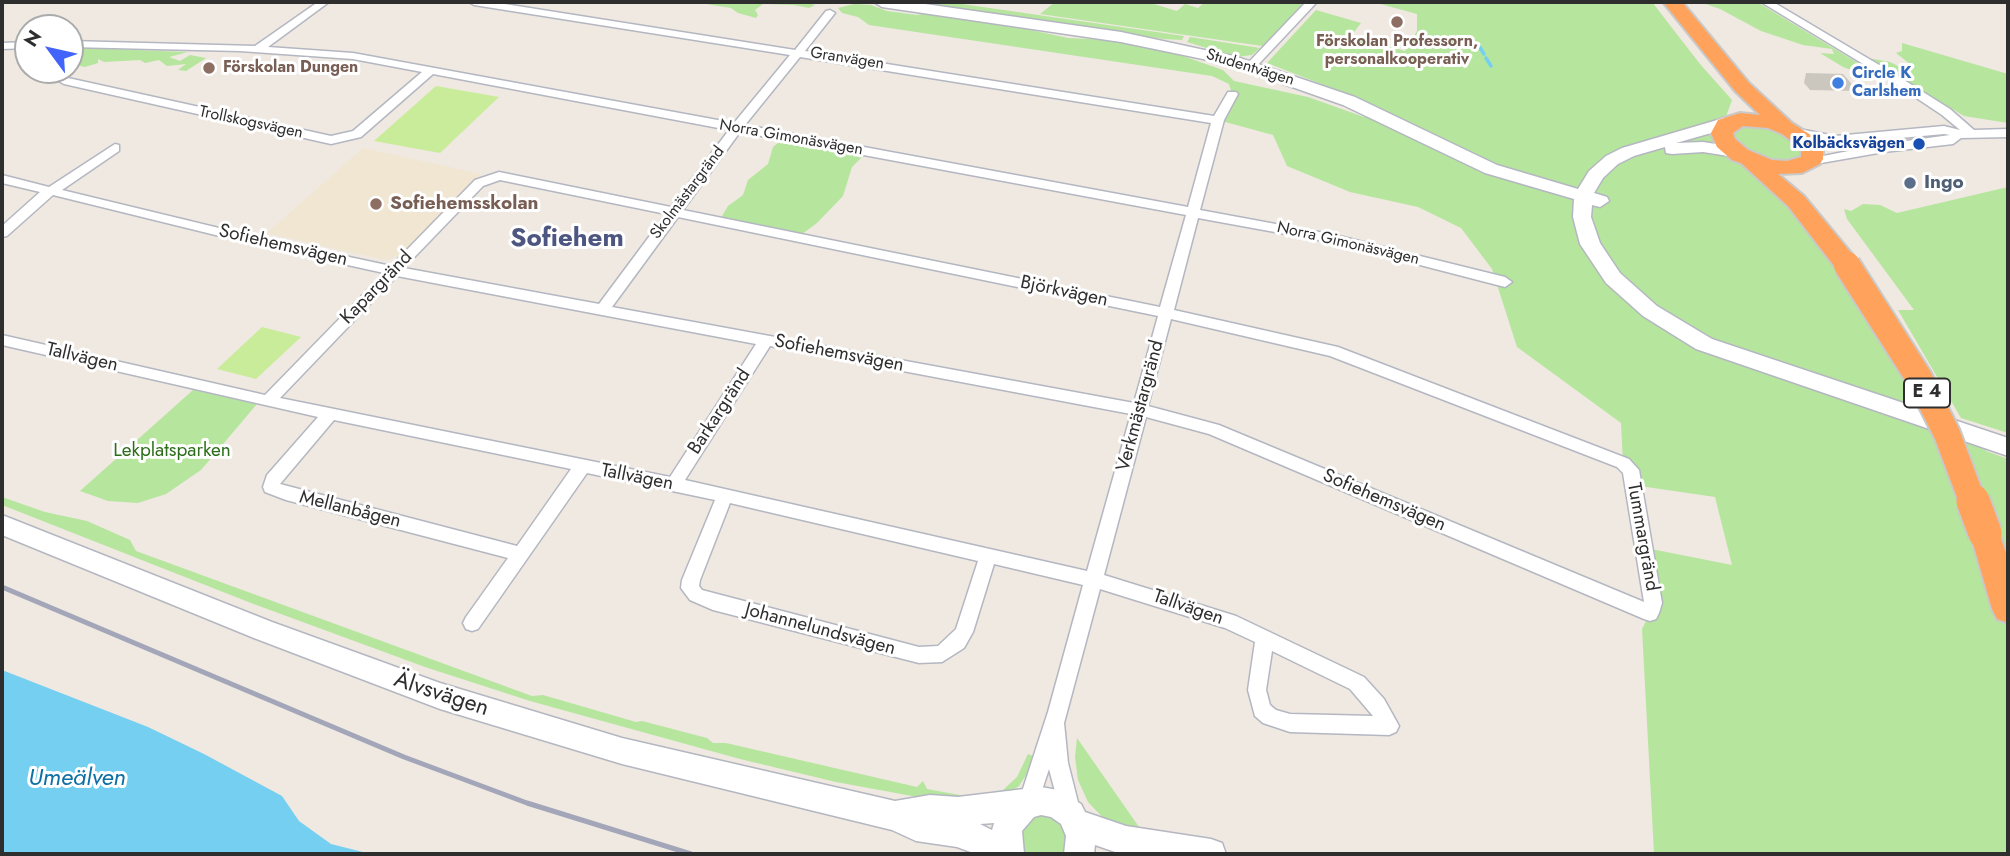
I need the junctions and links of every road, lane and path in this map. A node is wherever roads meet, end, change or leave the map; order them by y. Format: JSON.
{"nodes":[{"id":1,"x":324,"y":2,"type":"edge"},
{"id":2,"x":474,"y":2,"type":"edge"},
{"id":3,"x":882,"y":2,"type":"edge"},
{"id":4,"x":1292,"y":2,"type":"edge"},
{"id":5,"x":1659,"y":2,"type":"edge"},
{"id":6,"x":1671,"y":2,"type":"edge"},
{"id":7,"x":1766,"y":2,"type":"edge"},
{"id":8,"x":1310,"y":4,"type":"edge"},
{"id":9,"x":830,"y":13,"type":"dead end"},
{"id":10,"x":84,"y":44,"type":"edge"},
{"id":11,"x":258,"y":48,"type":"junction"},
{"id":12,"x":799,"y":52,"type":"junction"},
{"id":13,"x":1251,"y":66,"type":"junction"},
{"id":14,"x":430,"y":71,"type":"junction"},
{"id":15,"x":82,"y":84,"type":"edge"},
{"id":16,"x":1232,"y":94,"type":"dead end"},
{"id":17,"x":1218,"y":120,"type":"junction"},
{"id":18,"x":1735,"y":121,"type":"junction"},
{"id":19,"x":737,"y":128,"type":"junction"},
{"id":20,"x":1795,"y":131,"type":"junction"},
{"id":21,"x":2008,"y":132,"type":"edge"},
{"id":22,"x":1965,"y":133,"type":"junction"},
{"id":23,"x":115,"y":148,"type":"dead end"},
{"id":24,"x":1741,"y":155,"type":"junction"},
{"id":25,"x":1805,"y":165,"type":"junction"},
{"id":26,"x":489,"y":178,"type":"joint"},
{"id":27,"x":2,"y":179,"type":"edge"},
{"id":28,"x":52,"y":191,"type":"junction"},
{"id":29,"x":1591,"y":199,"type":"junction"},
{"id":30,"x":674,"y":211,"type":"junction"},
{"id":31,"x":1194,"y":212,"type":"junction"},
{"id":32,"x":2,"y":233,"type":"edge"},
{"id":33,"x":1847,"y":256,"type":"junction"},
{"id":34,"x":394,"y":271,"type":"junction"},
{"id":35,"x":1505,"y":282,"type":"dead end"},
{"id":36,"x":602,"y":310,"type":"junction"},
{"id":37,"x":1167,"y":313,"type":"junction"},
{"id":38,"x":2,"y":340,"type":"edge"},
{"id":39,"x":766,"y":340,"type":"junction"},
{"id":40,"x":268,"y":401,"type":"junction"},
{"id":41,"x":1140,"y":410,"type":"junction"},
{"id":42,"x":330,"y":414,"type":"junction"},
{"id":43,"x":2008,"y":447,"type":"edge"},
{"id":44,"x":1623,"y":463,"type":"joint"},
{"id":45,"x":582,"y":467,"type":"junction"},
{"id":46,"x":674,"y":484,"type":"junction"},
{"id":47,"x":724,"y":497,"type":"junction"},
{"id":48,"x":2,"y":525,"type":"edge"},
{"id":49,"x":520,"y":554,"type":"junction"},
{"id":50,"x":988,"y":557,"type":"junction"},
{"id":51,"x":2008,"y":559,"type":"edge"},
{"id":52,"x":1094,"y":580,"type":"junction"},
{"id":53,"x":2008,"y":609,"type":"edge"},
{"id":54,"x":1650,"y":614,"type":"joint"},
{"id":55,"x":472,"y":623,"type":"dead end"},
{"id":56,"x":1265,"y":638,"type":"junction"},
{"id":57,"x":1055,"y":721,"type":"junction"},
{"id":58,"x":1026,"y":805,"type":"junction"},
{"id":59,"x":895,"y":816,"type":"junction"},
{"id":60,"x":1075,"y":819,"type":"junction"},
{"id":61,"x":1007,"y":854,"type":"edge"},
{"id":62,"x":1079,"y":854,"type":"edge"},
{"id":63,"x":1211,"y":854,"type":"edge"}],
"edges":[{"from":1,"to":11,"type":"street"},
{"from":2,"to":12,"type":"street","name":"Granvägen"},
{"from":3,"to":13,"type":"main road","name":"Studentvägen"},
{"from":4,"to":8,"type":"street"},
{"from":5,"to":18,"type":"highway"},
{"from":6,"to":20,"type":"highway","number":"E 4"},
{"from":7,"to":22,"type":"street"},
{"from":8,"to":13,"type":"street"},
{"from":9,"to":12,"type":"street","name":"Skolmästargränd"},
{"from":10,"to":11,"type":"street","name":"Norra Gimonäsvägen"},
{"from":11,"to":14,"type":"street","name":"Norra Gimonäsvägen"},
{"from":12,"to":17,"type":"street","name":"Granvägen"},
{"from":12,"to":19,"type":"street","name":"Skolmästargränd"},
{"from":13,"to":29,"type":"main road","name":"Studentvägen"},
{"from":14,"to":15,"type":"street","name":"Trollskogsvägen"},
{"from":14,"to":19,"type":"street","name":"Norra Gimonäsvägen"},
{"from":16,"to":17,"type":"street","name":"Verkmästargränd"},
{"from":17,"to":31,"type":"street","name":"Verkmästargränd"},
{"from":18,"to":20,"type":"highway"},
{"from":18,"to":24,"type":"highway"},
{"from":18,"to":29,"type":"main road"},
{"from":19,"to":30,"type":"street","name":"Skolmästargränd"},
{"from":19,"to":31,"type":"street","name":"Norra Gimonäsvägen"},
{"from":20,"to":22,"type":"street"},
{"from":20,"to":25,"type":"highway","number":"E 4"},
{"from":21,"to":22,"type":"street"},
{"from":22,"to":25,"type":"street"},
{"from":23,"to":28,"type":"street"},
{"from":24,"to":25,"type":"highway"},
{"from":24,"to":29,"type":"main road"},
{"from":24,"to":33,"type":"highway","number":"E 4"},
{"from":25,"to":33,"type":"highway","number":"E 4"},
{"from":26,"to":30,"type":"street","name":"Björkvägen"},
{"from":26,"to":34,"type":"street","name":"Kapargränd"},
{"from":27,"to":28,"type":"street","name":"Sofiehemsvägen"},
{"from":28,"to":32,"type":"street"},
{"from":28,"to":34,"type":"street","name":"Sofiehemsvägen"},
{"from":29,"to":43,"type":"main road"},
{"from":30,"to":36,"type":"street","name":"Skolmästargränd"},
{"from":30,"to":37,"type":"street","name":"Björkvägen"},
{"from":31,"to":35,"type":"street","name":"Norra Gimonäsvägen"},
{"from":31,"to":37,"type":"street","name":"Verkmästargränd"},
{"from":33,"to":51,"type":"highway","number":"E 4"},
{"from":33,"to":53,"type":"highway","number":"E 4","bridge":true},
{"from":34,"to":36,"type":"street","name":"Sofiehemsvägen"},
{"from":34,"to":40,"type":"street","name":"Kapargränd"},
{"from":36,"to":39,"type":"street","name":"Sofiehemsvägen"},
{"from":37,"to":41,"type":"street","name":"Verkmästargränd"},
{"from":37,"to":44,"type":"street","name":"Björkvägen"},
{"from":38,"to":40,"type":"street","name":"Tallvägen"},
{"from":39,"to":41,"type":"street","name":"Sofiehemsvägen"},
{"from":39,"to":46,"type":"street","name":"Barkargränd"},
{"from":40,"to":42,"type":"street","name":"Tallvägen"},
{"from":41,"to":52,"type":"street","name":"Verkmästargränd"},
{"from":41,"to":54,"type":"street","name":"Sofiehemsvägen"},
{"from":42,"to":45,"type":"street","name":"Tallvägen"},
{"from":42,"to":49,"type":"street","name":"Mellanbågen"},
{"from":44,"to":54,"type":"street","name":"Tummargränd"},
{"from":45,"to":46,"type":"street","name":"Tallvägen"},
{"from":45,"to":49,"type":"street"},
{"from":46,"to":47,"type":"street","name":"Tallvägen"},
{"from":47,"to":50,"type":"street","name":"Tallvägen"},
{"from":47,"to":50,"type":"street","name":"Johannelundsvägen"},
{"from":48,"to":59,"type":"main road","name":"Älvsvägen"},
{"from":49,"to":55,"type":"street"},
{"from":50,"to":52,"type":"street","name":"Tallvägen"},
{"from":52,"to":56,"type":"street","name":"Tallvägen"},
{"from":52,"to":57,"type":"street","name":"Verkmästargränd"},
{"from":56,"to":56,"type":"street","name":"Tallvägen"},
{"from":57,"to":58,"type":"street","name":"Verkmästargränd"},
{"from":57,"to":60,"type":"street","name":"Verkmästargränd"},
{"from":58,"to":59,"type":"main road","name":"Älvsvägen"},
{"from":58,"to":60,"type":"main road","name":"Älvsvägen"},
{"from":58,"to":61,"type":"main road"},
{"from":59,"to":61,"type":"main road","name":"Älvsvägen"},
{"from":60,"to":62,"type":"main road"},
{"from":60,"to":63,"type":"main road"}]}
